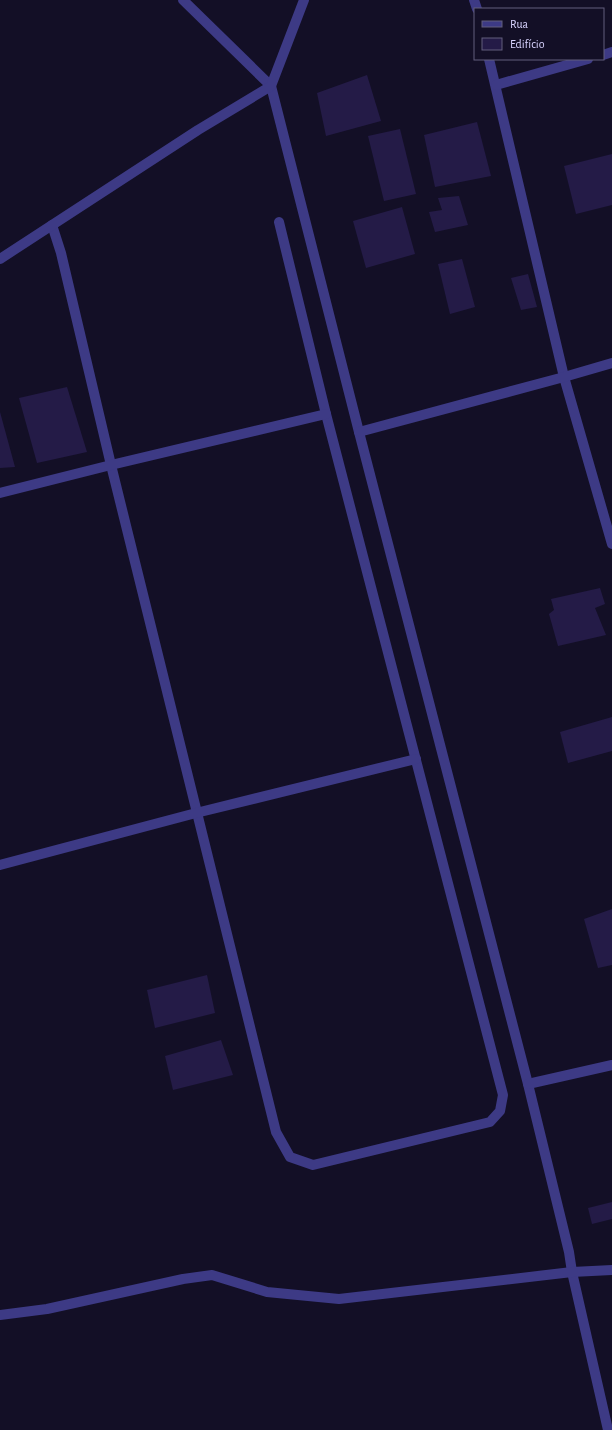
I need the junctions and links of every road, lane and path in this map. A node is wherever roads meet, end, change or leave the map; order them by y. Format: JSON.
{"nodes":[{"id":1,"x":183,"y":0,"type":"edge"},
{"id":2,"x":304,"y":0,"type":"edge"},
{"id":3,"x":489,"y":60,"type":"edge"},
{"id":4,"x":584,"y":60,"type":"edge"},
{"id":5,"x":496,"y":85,"type":"junction"},
{"id":6,"x":271,"y":86,"type":"junction"},
{"id":7,"x":279,"y":222,"type":"dead end"},
{"id":8,"x":52,"y":225,"type":"junction"},
{"id":9,"x":0,"y":259,"type":"edge"},
{"id":10,"x":612,"y":363,"type":"edge"},
{"id":11,"x":564,"y":377,"type":"junction"},
{"id":12,"x":326,"y":414,"type":"junction"},
{"id":13,"x":359,"y":432,"type":"junction"},
{"id":14,"x":111,"y":465,"type":"junction"},
{"id":15,"x":0,"y":493,"type":"edge"},
{"id":16,"x":612,"y":544,"type":"edge"},
{"id":17,"x":416,"y":759,"type":"junction"},
{"id":18,"x":196,"y":813,"type":"junction"},
{"id":19,"x":0,"y":865,"type":"edge"},
{"id":20,"x":612,"y":1064,"type":"edge"},
{"id":21,"x":528,"y":1084,"type":"junction"},
{"id":22,"x":612,"y":1270,"type":"edge"},
{"id":23,"x":572,"y":1272,"type":"junction"},
{"id":24,"x":0,"y":1315,"type":"edge"},
{"id":25,"x":608,"y":1430,"type":"edge"}],
"edges":[{"from":1,"to":6,"type":"street"},
{"from":2,"to":6,"type":"street"},
{"from":3,"to":5,"type":"street"},
{"from":4,"to":5,"type":"street"},
{"from":5,"to":11,"type":"street"},
{"from":6,"to":8,"type":"street"},
{"from":6,"to":13,"type":"street"},
{"from":7,"to":12,"type":"street"},
{"from":8,"to":9,"type":"street"},
{"from":8,"to":14,"type":"street"},
{"from":10,"to":11,"type":"street"},
{"from":11,"to":13,"type":"street"},
{"from":11,"to":16,"type":"street"},
{"from":12,"to":14,"type":"street"},
{"from":12,"to":17,"type":"street"},
{"from":13,"to":21,"type":"street"},
{"from":14,"to":15,"type":"street"},
{"from":14,"to":18,"type":"street"},
{"from":17,"to":18,"type":"street"},
{"from":17,"to":18,"type":"street"},
{"from":18,"to":19,"type":"street"},
{"from":20,"to":21,"type":"street"},
{"from":21,"to":23,"type":"street"},
{"from":22,"to":23,"type":"street"},
{"from":23,"to":24,"type":"street"},
{"from":23,"to":25,"type":"street"}]}
